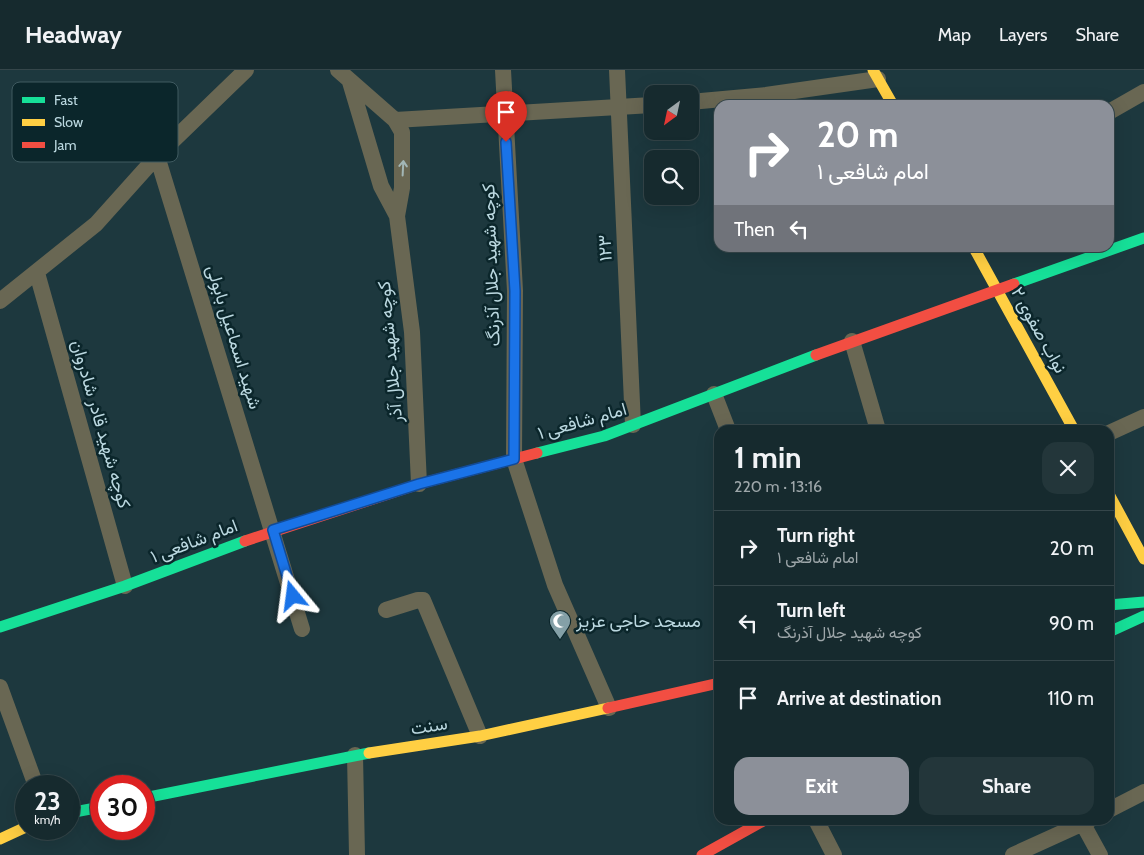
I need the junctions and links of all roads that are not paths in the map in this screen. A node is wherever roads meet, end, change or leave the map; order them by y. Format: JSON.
{"nodes":[{"id":1,"x":246,"y":70,"type":"edge"},
{"id":2,"x":338,"y":70,"type":"edge"},
{"id":3,"x":503,"y":70,"type":"edge"},
{"id":4,"x":618,"y":70,"type":"edge"},
{"id":5,"x":876,"y":74,"type":"edge"},
{"id":6,"x":350,"y":82,"type":"junction"},
{"id":7,"x":1144,"y":92,"type":"edge"},
{"id":8,"x":768,"y":100,"type":"edge"},
{"id":9,"x":890,"y":100,"type":"edge"},
{"id":10,"x":714,"y":101,"type":"edge"},
{"id":11,"x":699,"y":102,"type":"edge"},
{"id":12,"x":644,"y":106,"type":"edge"},
{"id":13,"x":619,"y":108,"type":"junction"},
{"id":14,"x":1114,"y":109,"type":"edge"},
{"id":15,"x":504,"y":113,"type":"junction"},
{"id":16,"x":395,"y":120,"type":"junction"},
{"id":17,"x":178,"y":136,"type":"edge"},
{"id":18,"x":152,"y":162,"type":"edge"},
{"id":19,"x":159,"y":162,"type":"edge"},
{"id":20,"x":397,"y":216,"type":"junction"},
{"id":21,"x":1144,"y":238,"type":"edge"},
{"id":22,"x":1114,"y":249,"type":"edge"},
{"id":23,"x":976,"y":252,"type":"edge"},
{"id":24,"x":1105,"y":252,"type":"edge"},
{"id":25,"x":38,"y":273,"type":"junction"},
{"id":26,"x":997,"y":291,"type":"junction"},
{"id":27,"x":0,"y":301,"type":"edge"},
{"id":28,"x":852,"y":341,"type":"junction"},
{"id":29,"x":714,"y":394,"type":"junction"},
{"id":30,"x":1144,"y":416,"type":"edge"},
{"id":31,"x":633,"y":425,"type":"junction"},
{"id":32,"x":726,"y":425,"type":"edge"},
{"id":33,"x":877,"y":425,"type":"edge"},
{"id":34,"x":1071,"y":425,"type":"edge"},
{"id":35,"x":1114,"y":431,"type":"edge"},
{"id":36,"x":514,"y":459,"type":"junction"},
{"id":37,"x":419,"y":484,"type":"junction"},
{"id":38,"x":1114,"y":503,"type":"edge"},
{"id":39,"x":273,"y":530,"type":"junction"},
{"id":40,"x":1144,"y":559,"type":"edge"},
{"id":41,"x":125,"y":586,"type":"junction"},
{"id":42,"x":1144,"y":602,"type":"edge"},
{"id":43,"x":1114,"y":605,"type":"edge"},
{"id":44,"x":386,"y":610,"type":"dead end"},
{"id":45,"x":1144,"y":616,"type":"edge"},
{"id":46,"x":0,"y":627,"type":"edge"},
{"id":47,"x":302,"y":629,"type":"dead end"},
{"id":48,"x":1114,"y":630,"type":"edge"},
{"id":49,"x":714,"y":683,"type":"edge"},
{"id":50,"x":0,"y":687,"type":"edge"},
{"id":51,"x":609,"y":708,"type":"junction"},
{"id":52,"x":480,"y":736,"type":"junction"},
{"id":53,"x":355,"y":755,"type":"junction"},
{"id":54,"x":32,"y":775,"type":"edge"},
{"id":55,"x":1144,"y":792,"type":"edge"},
{"id":56,"x":155,"y":796,"type":"edge"},
{"id":57,"x":1114,"y":807,"type":"edge"},
{"id":58,"x":756,"y":825,"type":"edge"},
{"id":59,"x":819,"y":825,"type":"edge"},
{"id":60,"x":1079,"y":825,"type":"edge"},
{"id":61,"x":1087,"y":825,"type":"edge"},
{"id":62,"x":15,"y":832,"type":"edge"},
{"id":63,"x":0,"y":838,"type":"edge"},
{"id":64,"x":355,"y":855,"type":"edge"},
{"id":65,"x":702,"y":855,"type":"edge"},
{"id":66,"x":834,"y":855,"type":"edge"},
{"id":67,"x":1013,"y":855,"type":"edge"},
{"id":68,"x":1100,"y":855,"type":"edge"}],
"edges":[{"from":1,"to":17,"type":"street"},
{"from":2,"to":6,"type":"street"},
{"from":3,"to":15,"type":"street","name":"کوچه شهید جلال آذرنگ"},
{"from":4,"to":13,"type":"street","name":"۱۲۳"},
{"from":5,"to":8,"type":"street"},
{"from":5,"to":9,"type":"street"},
{"from":6,"to":16,"type":"street"},
{"from":6,"to":20,"type":"street"},
{"from":7,"to":14,"type":"street"},
{"from":10,"to":11,"type":"street"},
{"from":12,"to":13,"type":"street"},
{"from":13,"to":15,"type":"street"},
{"from":13,"to":31,"type":"street","name":"۱۲۳"},
{"from":15,"to":16,"type":"street"},
{"from":15,"to":36,"type":"street","name":"کوچه شهید جلال آذرنگ"},
{"from":20,"to":16,"type":"street","one_way":true},
{"from":18,"to":25,"type":"street"},
{"from":19,"to":39,"type":"street","name":"شهید اسماعیل بابولی"},
{"from":20,"to":37,"type":"street","name":"کوچه شهید جلال آذر"},
{"from":21,"to":22,"type":"street","name":"امام شافعی ۱"},
{"from":23,"to":26,"type":"street","name":"نواب صفوی ۲"},
{"from":24,"to":26,"type":"street","name":"امام شافعی ۱"},
{"from":25,"to":27,"type":"street"},
{"from":25,"to":41,"type":"street","name":"کوچه شهید قادر شادروان"},
{"from":26,"to":28,"type":"street","name":"امام شافعی ۱"},
{"from":26,"to":34,"type":"street","name":"نواب صفوی ۲"},
{"from":28,"to":29,"type":"street","name":"امام شافعی ۱"},
{"from":28,"to":33,"type":"street"},
{"from":29,"to":31,"type":"street","name":"امام شافعی ۱"},
{"from":29,"to":32,"type":"street"},
{"from":30,"to":35,"type":"street"},
{"from":31,"to":36,"type":"street","name":"امام شافعی ۱"},
{"from":36,"to":37,"type":"street","name":"امام شافعی ۱"},
{"from":36,"to":51,"type":"street","name":"کوچه شهید جلال آذرنگ"},
{"from":37,"to":39,"type":"street","name":"امام شافعی ۱"},
{"from":38,"to":40,"type":"street"},
{"from":39,"to":41,"type":"street","name":"امام شافعی ۱"},
{"from":39,"to":47,"type":"street","name":"شهید اسماعیل بابولی"},
{"from":41,"to":46,"type":"street","name":"امام شافعی ۱"},
{"from":42,"to":43,"type":"street"},
{"from":44,"to":52,"type":"street"},
{"from":45,"to":48,"type":"street"},
{"from":49,"to":51,"type":"street","name":"سنت"},
{"from":50,"to":54,"type":"street"},
{"from":51,"to":52,"type":"street","name":"سنت"},
{"from":52,"to":53,"type":"street","name":"سنت"},
{"from":53,"to":56,"type":"street","name":"سنت"},
{"from":53,"to":64,"type":"street"},
{"from":55,"to":57,"type":"street"},
{"from":58,"to":65,"type":"street"},
{"from":59,"to":66,"type":"street"},
{"from":60,"to":67,"type":"street"},
{"from":61,"to":68,"type":"street"},
{"from":62,"to":63,"type":"street"}]}
